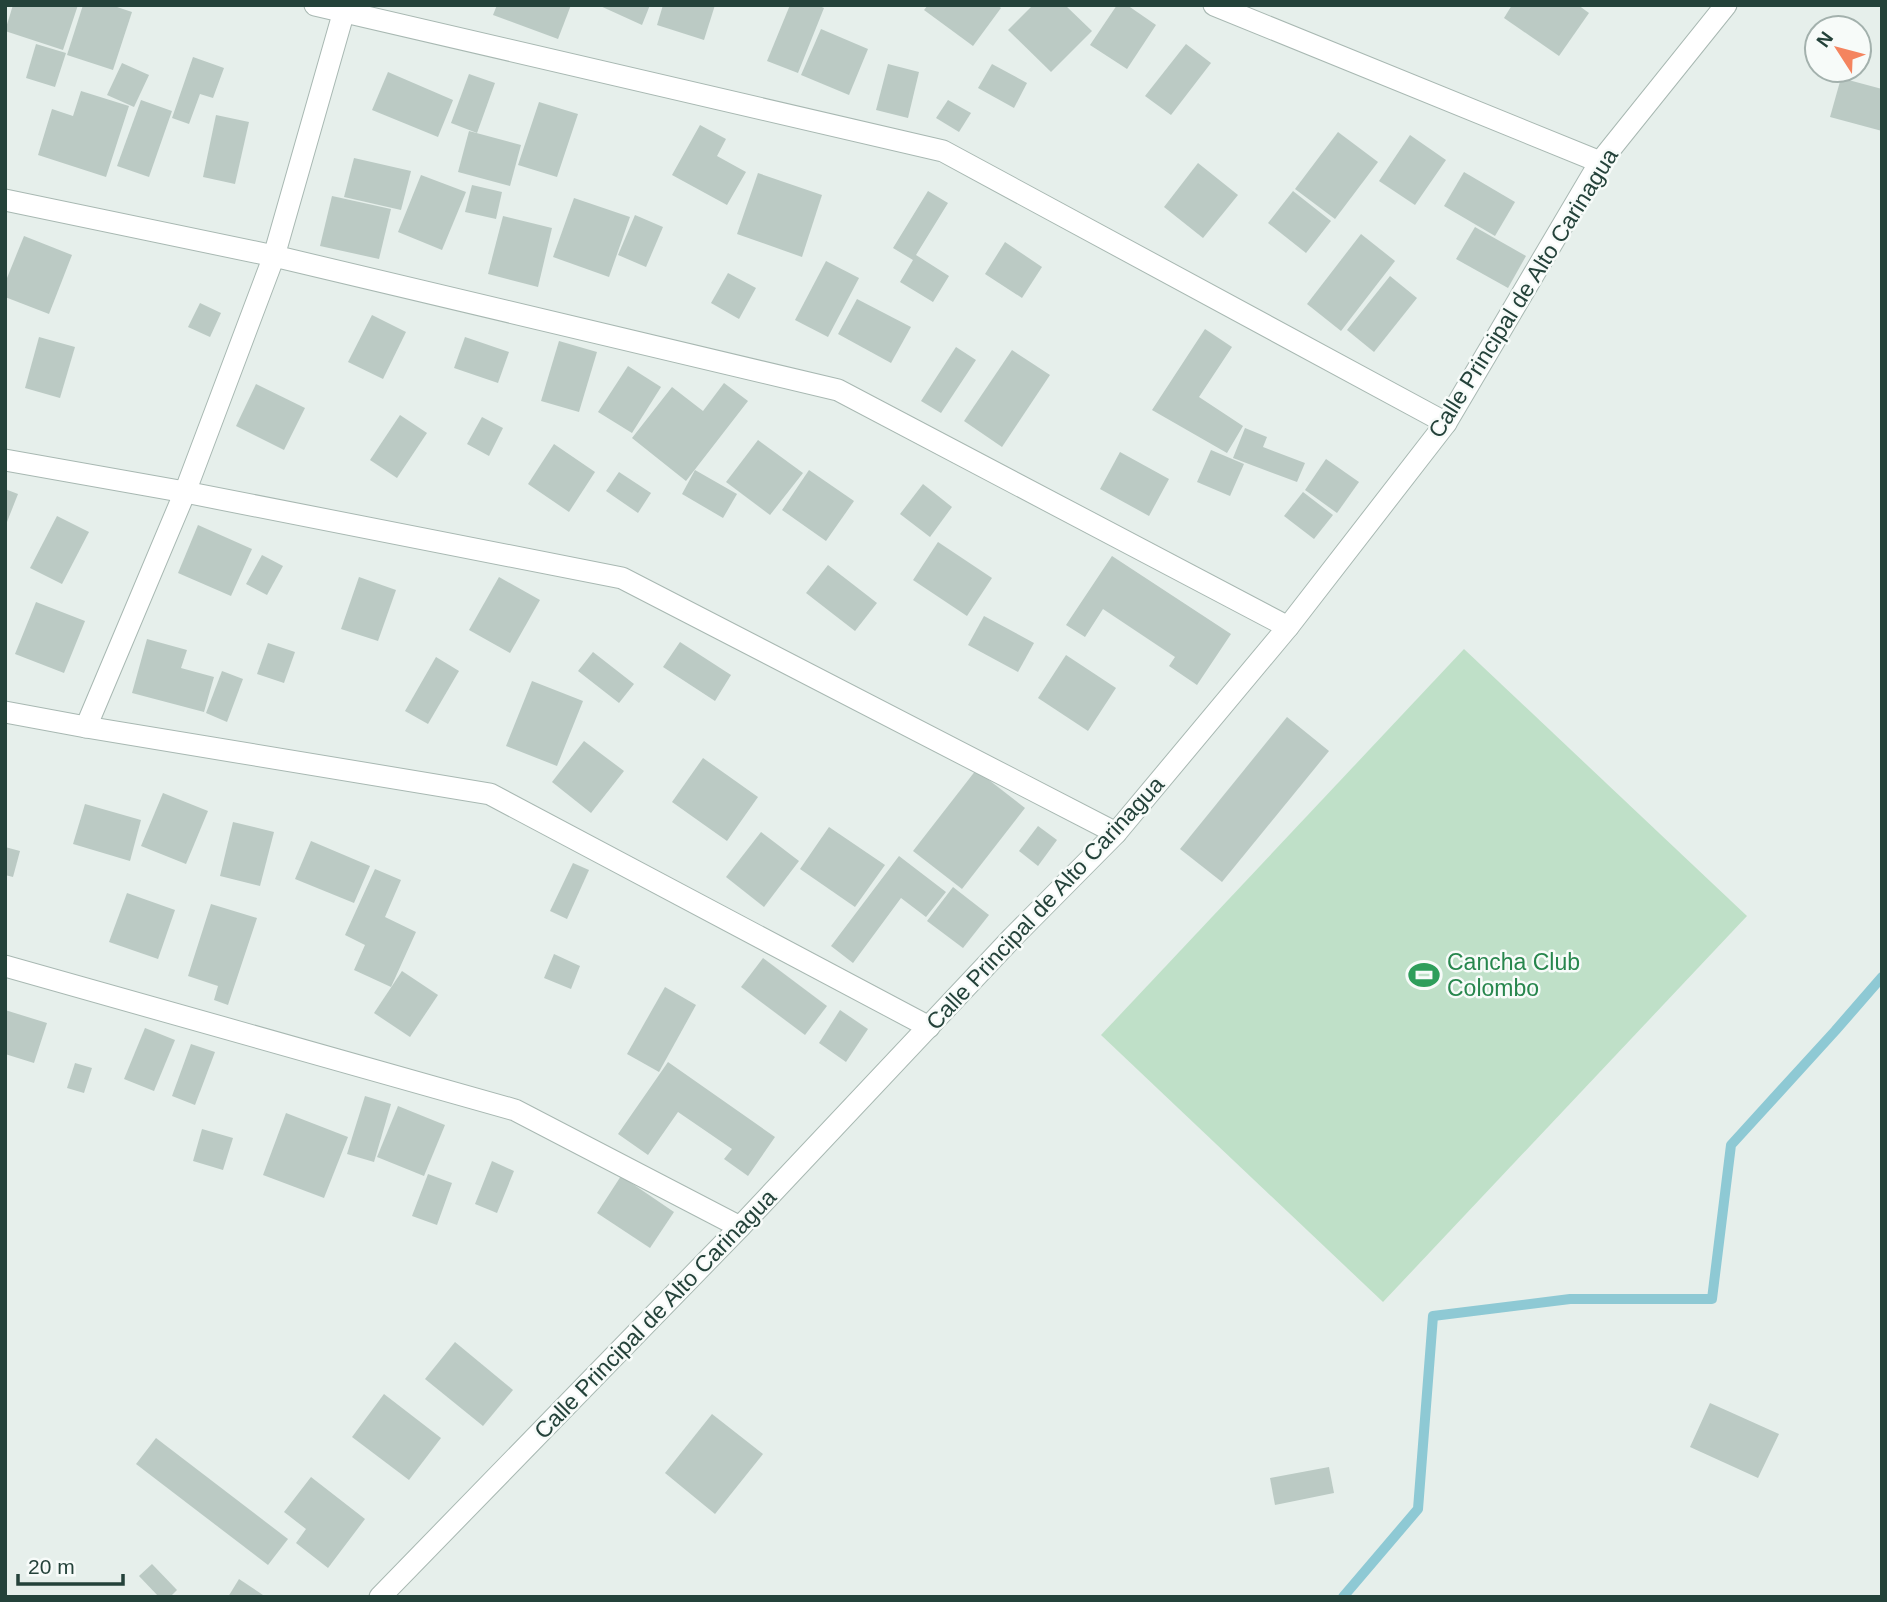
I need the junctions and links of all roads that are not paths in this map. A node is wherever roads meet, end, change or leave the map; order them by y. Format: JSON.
{"nodes":[{"id":1,"x":315,"y":5,"type":"edge"},
{"id":2,"x":1214,"y":5,"type":"edge"},
{"id":3,"x":1726,"y":5,"type":"edge"},
{"id":4,"x":346,"y":8,"type":"edge"},
{"id":5,"x":1600,"y":162,"type":"junction"},
{"id":6,"x":5,"y":200,"type":"edge"},
{"id":7,"x":274,"y":256,"type":"junction"},
{"id":8,"x":1446,"y":422,"type":"junction"},
{"id":9,"x":5,"y":460,"type":"edge"},
{"id":10,"x":185,"y":492,"type":"junction"},
{"id":11,"x":1288,"y":627,"type":"junction"},
{"id":12,"x":5,"y":712,"type":"edge"},
{"id":13,"x":86,"y":727,"type":"junction"},
{"id":14,"x":1116,"y":833,"type":"junction"},
{"id":15,"x":5,"y":966,"type":"edge"},
{"id":16,"x":929,"y":1027,"type":"junction"},
{"id":17,"x":740,"y":1227,"type":"junction"},
{"id":18,"x":380,"y":1597,"type":"edge"}],
"edges":[{"from":1,"to":4,"type":"street"},
{"from":2,"to":5,"type":"street"},
{"from":3,"to":5,"type":"street","name":"Calle Principal de Alto Carinagua"},
{"from":4,"to":7,"type":"street"},
{"from":4,"to":8,"type":"street"},
{"from":5,"to":8,"type":"street","name":"Calle Principal de Alto Carinagua"},
{"from":6,"to":7,"type":"street"},
{"from":7,"to":10,"type":"street"},
{"from":7,"to":11,"type":"street"},
{"from":8,"to":11,"type":"street","name":"Calle Principal de Alto Carinagua"},
{"from":9,"to":10,"type":"street"},
{"from":10,"to":13,"type":"street"},
{"from":10,"to":14,"type":"street"},
{"from":11,"to":14,"type":"street","name":"Calle Principal de Alto Carinagua"},
{"from":12,"to":13,"type":"street"},
{"from":13,"to":16,"type":"street"},
{"from":14,"to":16,"type":"street","name":"Calle Principal de Alto Carinagua"},
{"from":15,"to":17,"type":"street"},
{"from":16,"to":17,"type":"street","name":"Calle Principal de Alto Carinagua"},
{"from":17,"to":18,"type":"street","name":"Calle Principal de Alto Carinagua"}]}
